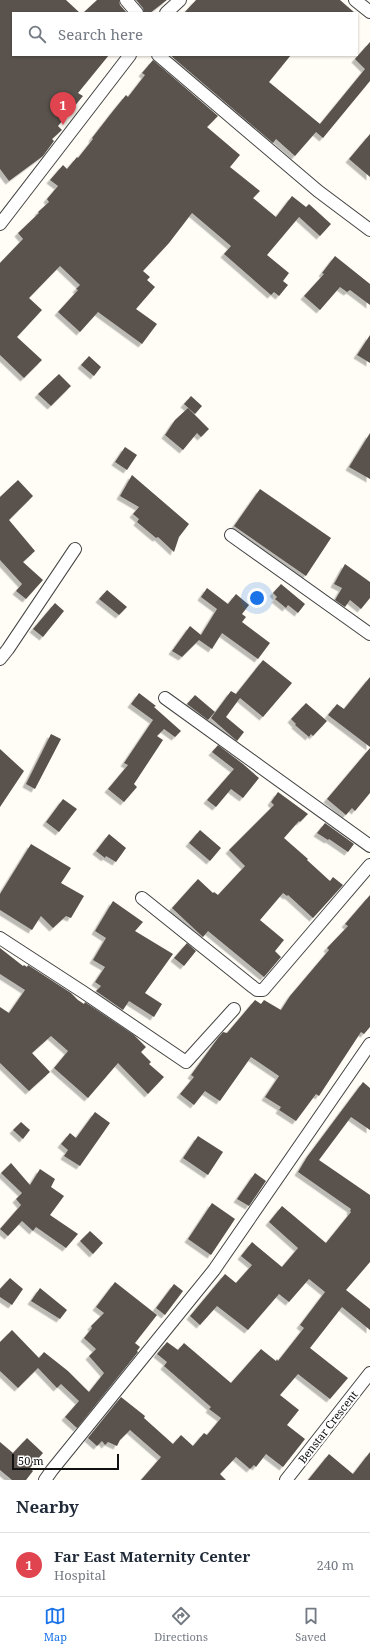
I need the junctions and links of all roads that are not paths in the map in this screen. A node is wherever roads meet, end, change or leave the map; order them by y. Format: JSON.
{"nodes":[{"id":1,"x":126,"y":0,"type":"edge"},
{"id":2,"x":180,"y":0,"type":"edge"},
{"id":3,"x":355,"y":0,"type":"edge"},
{"id":4,"x":136,"y":12,"type":"edge"},
{"id":5,"x":167,"y":12,"type":"edge"},
{"id":6,"x":370,"y":12,"type":"edge"},
{"id":7,"x":129,"y":56,"type":"edge"},
{"id":8,"x":159,"y":56,"type":"edge"},
{"id":9,"x":0,"y":224,"type":"edge"},
{"id":10,"x":370,"y":230,"type":"edge"},
{"id":11,"x":231,"y":535,"type":"dead end"},
{"id":12,"x":75,"y":549,"type":"dead end"},
{"id":13,"x":370,"y":634,"type":"edge"},
{"id":14,"x":0,"y":659,"type":"edge"},
{"id":15,"x":165,"y":698,"type":"dead end"},
{"id":16,"x":370,"y":846,"type":"edge"},
{"id":17,"x":370,"y":865,"type":"edge"},
{"id":18,"x":142,"y":898,"type":"dead end"},
{"id":19,"x":0,"y":938,"type":"edge"},
{"id":20,"x":234,"y":1009,"type":"dead end"},
{"id":21,"x":370,"y":1044,"type":"edge"},
{"id":22,"x":370,"y":1374,"type":"edge"},
{"id":23,"x":45,"y":1480,"type":"edge"},
{"id":24,"x":286,"y":1480,"type":"edge"}],
"edges":[{"from":1,"to":4,"type":"street"},
{"from":2,"to":5,"type":"street"},
{"from":3,"to":6,"type":"street"},
{"from":7,"to":9,"type":"street"},
{"from":8,"to":10,"type":"street"},
{"from":11,"to":13,"type":"street"},
{"from":12,"to":14,"type":"street"},
{"from":15,"to":16,"type":"street"},
{"from":17,"to":18,"type":"street"},
{"from":19,"to":20,"type":"street"},
{"from":21,"to":23,"type":"street"},
{"from":22,"to":24,"type":"street","name":"Benstar Crescent"}]}
